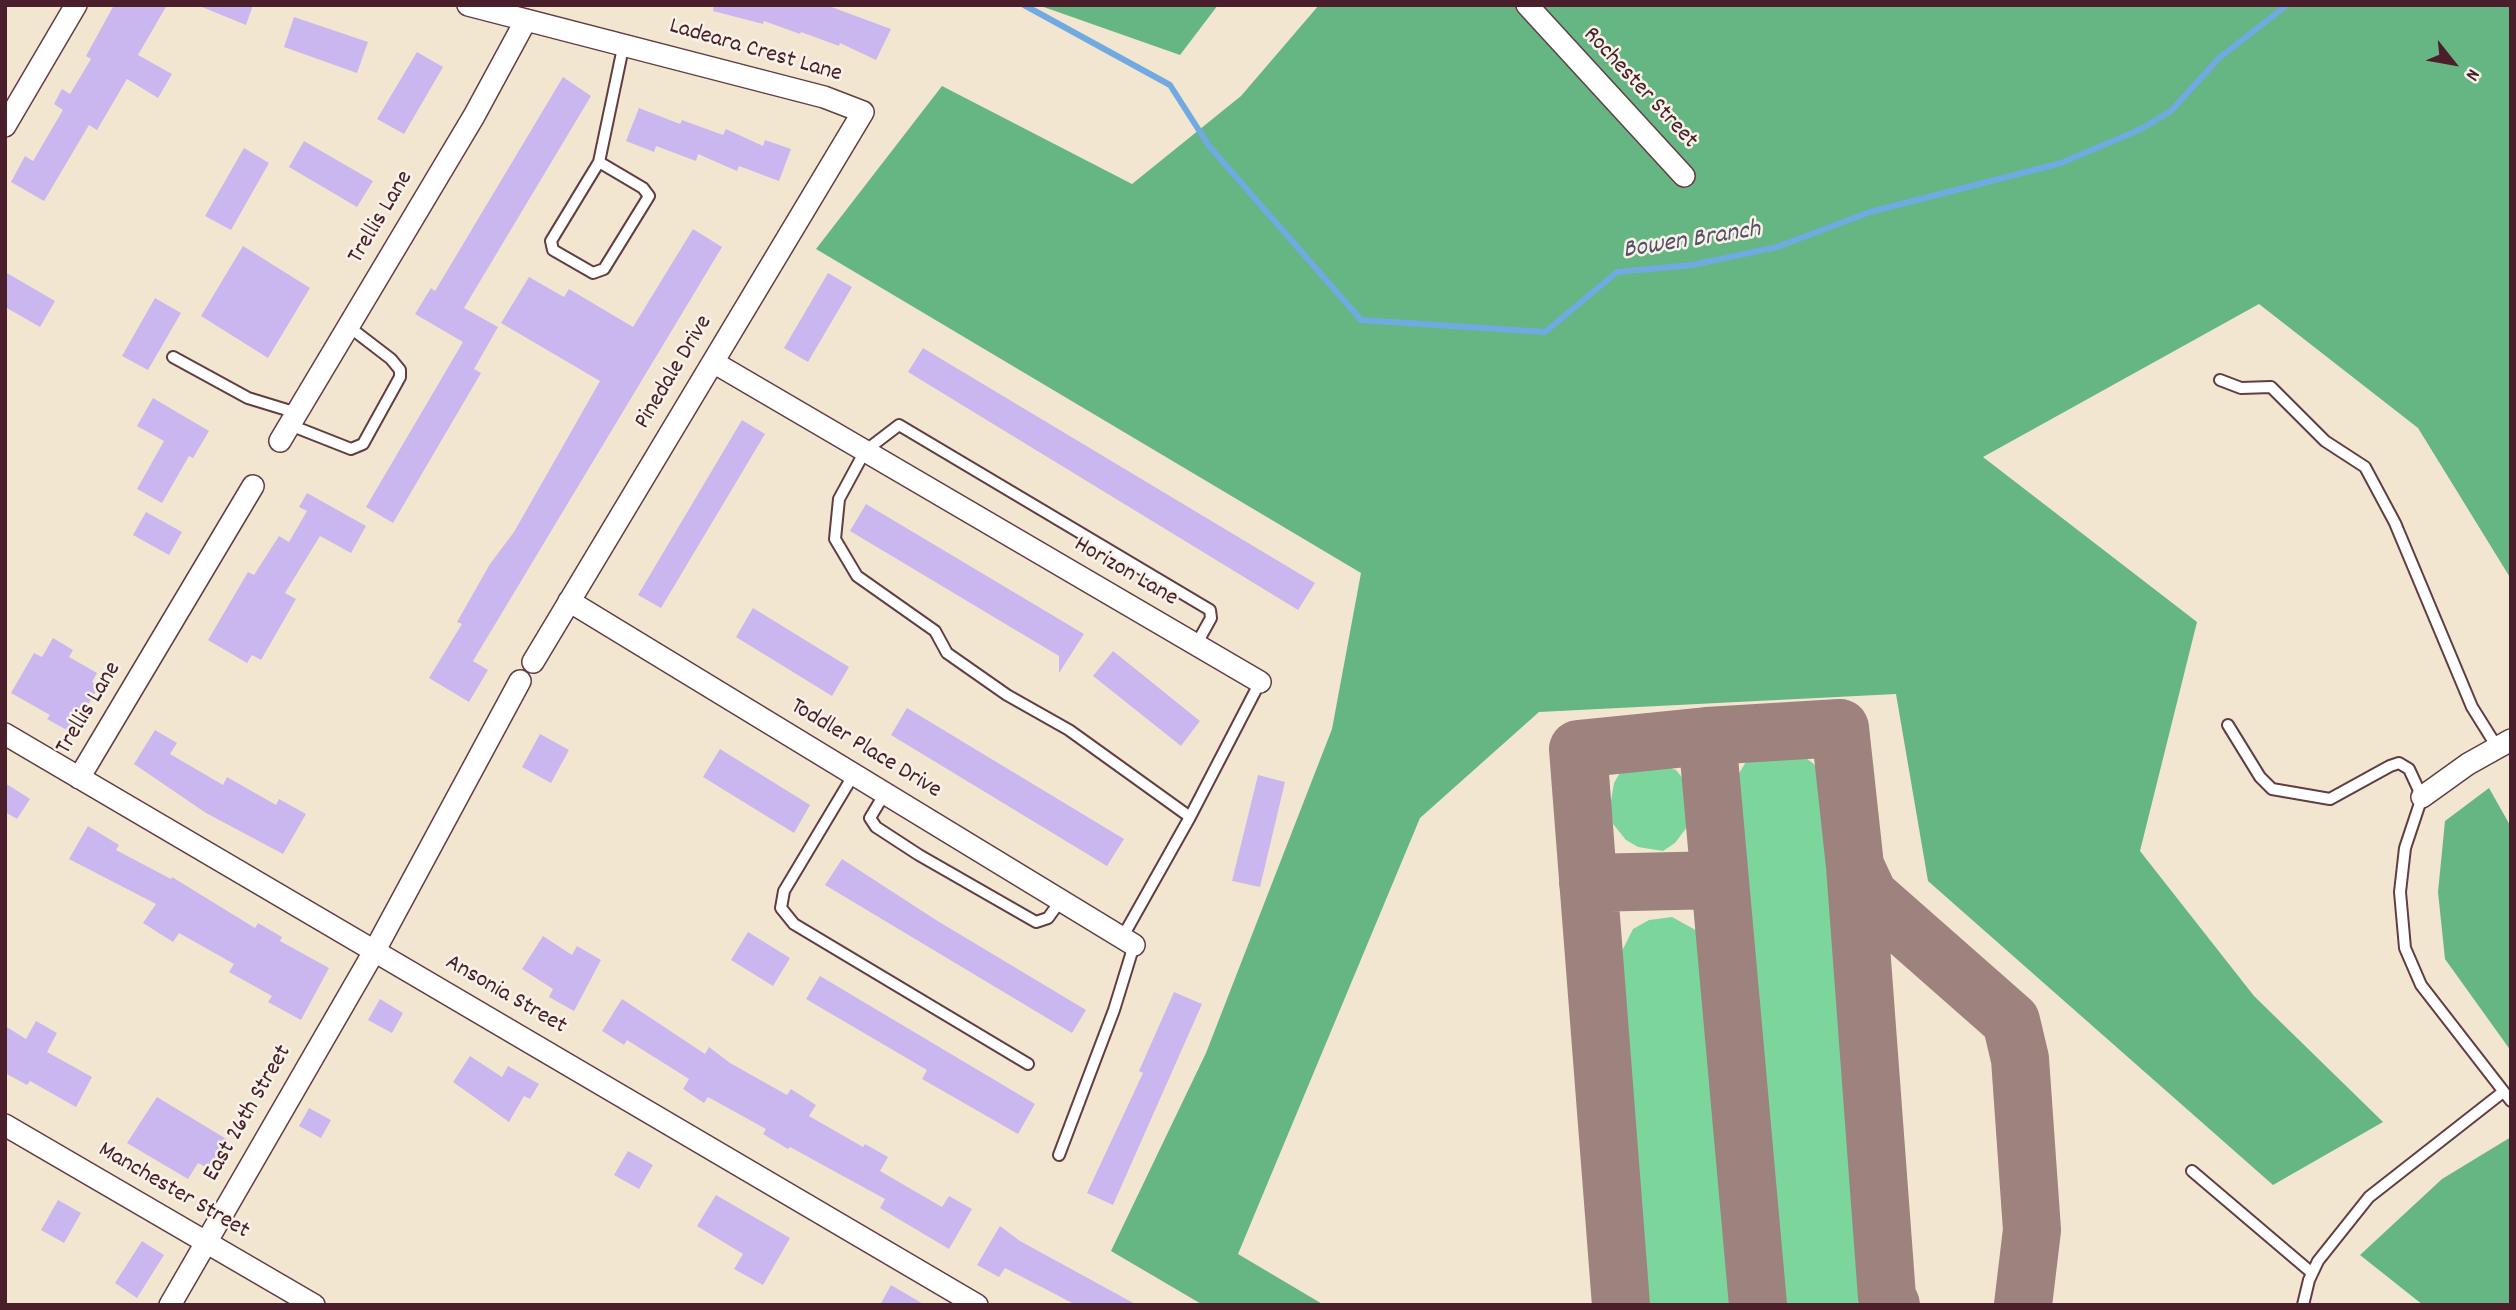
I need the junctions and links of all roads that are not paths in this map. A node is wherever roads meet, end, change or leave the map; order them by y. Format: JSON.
{"nodes":[{"id":1,"x":76,"y":5,"type":"edge"},
{"id":2,"x":1527,"y":5,"type":"edge"},
{"id":3,"x":471,"y":6,"type":"edge"},
{"id":4,"x":526,"y":20,"type":"junction"},
{"id":5,"x":624,"y":43,"type":"junction"},
{"id":6,"x":863,"y":112,"type":"joint"},
{"id":7,"x":5,"y":126,"type":"edge"},
{"id":8,"x":599,"y":162,"type":"junction"},
{"id":9,"x":1684,"y":177,"type":"dead end"},
{"id":10,"x":348,"y":327,"type":"junction"},
{"id":11,"x":173,"y":357,"type":"dead end"},
{"id":12,"x":713,"y":362,"type":"junction"},
{"id":13,"x":2220,"y":380,"type":"dead end"},
{"id":14,"x":289,"y":426,"type":"junction"},
{"id":15,"x":865,"y":451,"type":"junction"},
{"id":16,"x":253,"y":486,"type":"dead end"},
{"id":17,"x":569,"y":601,"type":"junction"},
{"id":18,"x":1196,"y":645,"type":"junction"},
{"id":19,"x":533,"y":662,"type":"dead end"},
{"id":20,"x":520,"y":681,"type":"dead end"},
{"id":21,"x":1260,"y":682,"type":"joint"},
{"id":22,"x":2228,"y":725,"type":"dead end"},
{"id":23,"x":5,"y":734,"type":"edge"},
{"id":24,"x":2504,"y":744,"type":"edge"},
{"id":25,"x":854,"y":774,"type":"junction"},
{"id":26,"x":79,"y":778,"type":"junction"},
{"id":27,"x":885,"y":793,"type":"junction"},
{"id":28,"x":2422,"y":797,"type":"junction"},
{"id":29,"x":1190,"y":817,"type":"junction"},
{"id":30,"x":1061,"y":901,"type":"junction"},
{"id":31,"x":1128,"y":941,"type":"junction"},
{"id":32,"x":375,"y":950,"type":"junction"},
{"id":33,"x":1028,"y":1064,"type":"dead end"},
{"id":34,"x":2503,"y":1092,"type":"junction"},
{"id":35,"x":2511,"y":1101,"type":"edge"},
{"id":36,"x":5,"y":1125,"type":"edge"},
{"id":37,"x":1059,"y":1155,"type":"dead end"},
{"id":38,"x":2192,"y":1171,"type":"dead end"},
{"id":39,"x":206,"y":1242,"type":"junction"},
{"id":40,"x":2312,"y":1273,"type":"junction"},
{"id":41,"x":170,"y":1305,"type":"edge"},
{"id":42,"x":314,"y":1305,"type":"edge"},
{"id":43,"x":977,"y":1305,"type":"edge"},
{"id":44,"x":2304,"y":1305,"type":"edge"}],
"edges":[{"from":1,"to":7,"type":"street"},
{"from":2,"to":9,"type":"street","name":"Rochester Street"},
{"from":3,"to":4,"type":"street","name":"Ladeara Crest Lane"},
{"from":4,"to":5,"type":"street","name":"Ladeara Crest Lane"},
{"from":4,"to":10,"type":"street","name":"Trellis Lane"},
{"from":5,"to":6,"type":"street","name":"Ladeara Crest Lane"},
{"from":5,"to":8,"type":"lane"},
{"from":6,"to":12,"type":"street","name":"Pinedale Drive"},
{"from":8,"to":8,"type":"lane"},
{"from":10,"to":14,"type":"street","name":"Trellis Lane"},
{"from":10,"to":14,"type":"lane"},
{"from":11,"to":14,"type":"lane"},
{"from":12,"to":15,"type":"street","name":"Horizon Lane"},
{"from":12,"to":17,"type":"street","name":"Pinedale Drive"},
{"from":13,"to":24,"type":"lane"},
{"from":15,"to":18,"type":"street","name":"Horizon Lane"},
{"from":15,"to":18,"type":"lane"},
{"from":15,"to":29,"type":"lane"},
{"from":16,"to":26,"type":"street","name":"Trellis Lane"},
{"from":17,"to":19,"type":"street","name":"Pinedale Drive"},
{"from":17,"to":25,"type":"street","name":"Toddler Place Drive"},
{"from":18,"to":21,"type":"street","name":"Horizon Lane"},
{"from":20,"to":32,"type":"street"},
{"from":21,"to":29,"type":"lane","name":"Horizon Lane"},
{"from":22,"to":28,"type":"lane"},
{"from":23,"to":26,"type":"street","name":"Ansonia Street"},
{"from":24,"to":28,"type":"street"},
{"from":25,"to":27,"type":"street","name":"Toddler Place Drive"},
{"from":25,"to":33,"type":"lane"},
{"from":26,"to":32,"type":"street","name":"Ansonia Street"},
{"from":27,"to":30,"type":"street","name":"Toddler Place Drive"},
{"from":27,"to":30,"type":"lane"},
{"from":28,"to":34,"type":"lane"},
{"from":29,"to":31,"type":"lane","name":"Horizon Lane"},
{"from":30,"to":31,"type":"street","name":"Toddler Place Drive"},
{"from":31,"to":37,"type":"lane","name":"Horizon Lane"},
{"from":32,"to":39,"type":"street","name":"East 26th Street"},
{"from":32,"to":43,"type":"street","name":"Ansonia Street"},
{"from":34,"to":35,"type":"lane"},
{"from":34,"to":40,"type":"lane"},
{"from":36,"to":39,"type":"street","name":"Manchester Street"},
{"from":38,"to":40,"type":"lane"},
{"from":39,"to":41,"type":"street","name":"East 26th Street"},
{"from":39,"to":42,"type":"street","name":"Manchester Street"},
{"from":40,"to":44,"type":"lane"}]}
